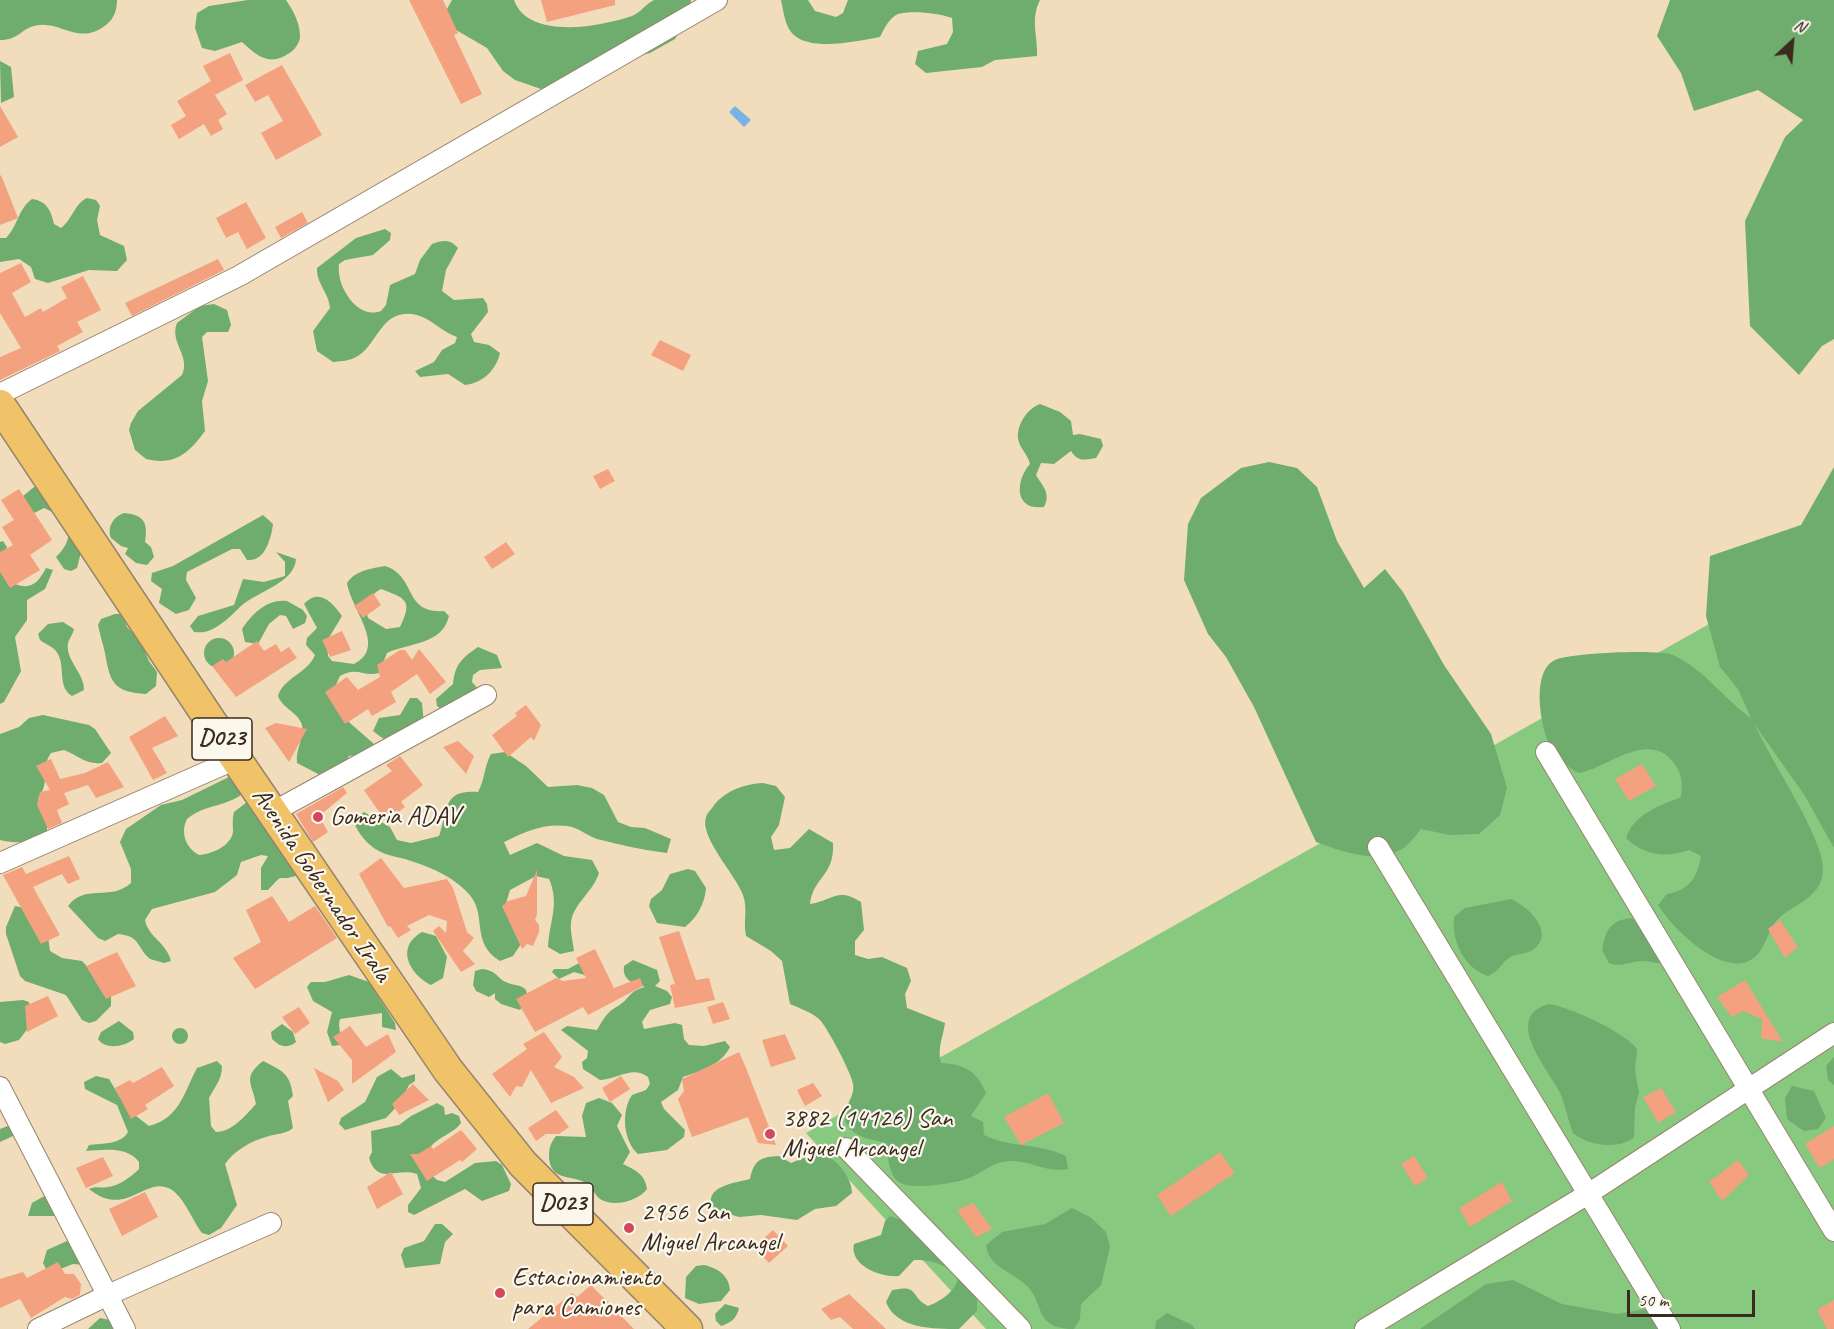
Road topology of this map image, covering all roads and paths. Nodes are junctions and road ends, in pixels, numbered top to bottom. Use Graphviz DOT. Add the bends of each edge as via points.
graph roads {
  1 [pos="717,0"];
  2 [pos="0,394"];
  3 [pos="0,405"];
  4 [pos="486,695"];
  5 [pos="1546,752"];
  6 [pos="236,759"];
  7 [pos="273,812"];
  8 [pos="1378,847"];
  9 [pos="0,863"];
  10 [pos="1834,1033"];
  11 [pos="0,1087"];
  12 [pos="1749,1090"];
  13 [pos="846,1149"];
  14 [pos="1588,1194"];
  15 [pos="271,1223"];
  16 [pos="1834,1231"];
  17 [pos="108,1295"];
  18 [pos="38,1329"];
  19 [pos="125,1329"];
  20 [pos="687,1329"];
  21 [pos="1021,1329"];
  22 [pos="1365,1329"];
  23 [pos="1670,1329"];
  1 -- 2 [label="street" via="239,276"];
  3 -- 6 [label="main road, Avenida Gobernador Irala / D023"];
  4 -- 7 [label="street"];
  5 -- 12 [label="street"];
  6 -- 7 [label="main road, Avenida Gobernador Irala / D023"];
  6 -- 9 [label="street"];
  7 -- 20 [label="main road, Avenida Gobernador Irala / D023" via="483,1117 523,1164"];
  8 -- 14 [label="street"];
  10 -- 12 [label="street"];
  11 -- 17 [label="street"];
  12 -- 14 [label="street"];
  12 -- 16 [label="street"];
  13 -- 21 [label="street"];
  14 -- 22 [label="street"];
  14 -- 23 [label="street"];
  15 -- 17 [label="street"];
  17 -- 18 [label="street"];
  17 -- 19 [label="street"];
}
